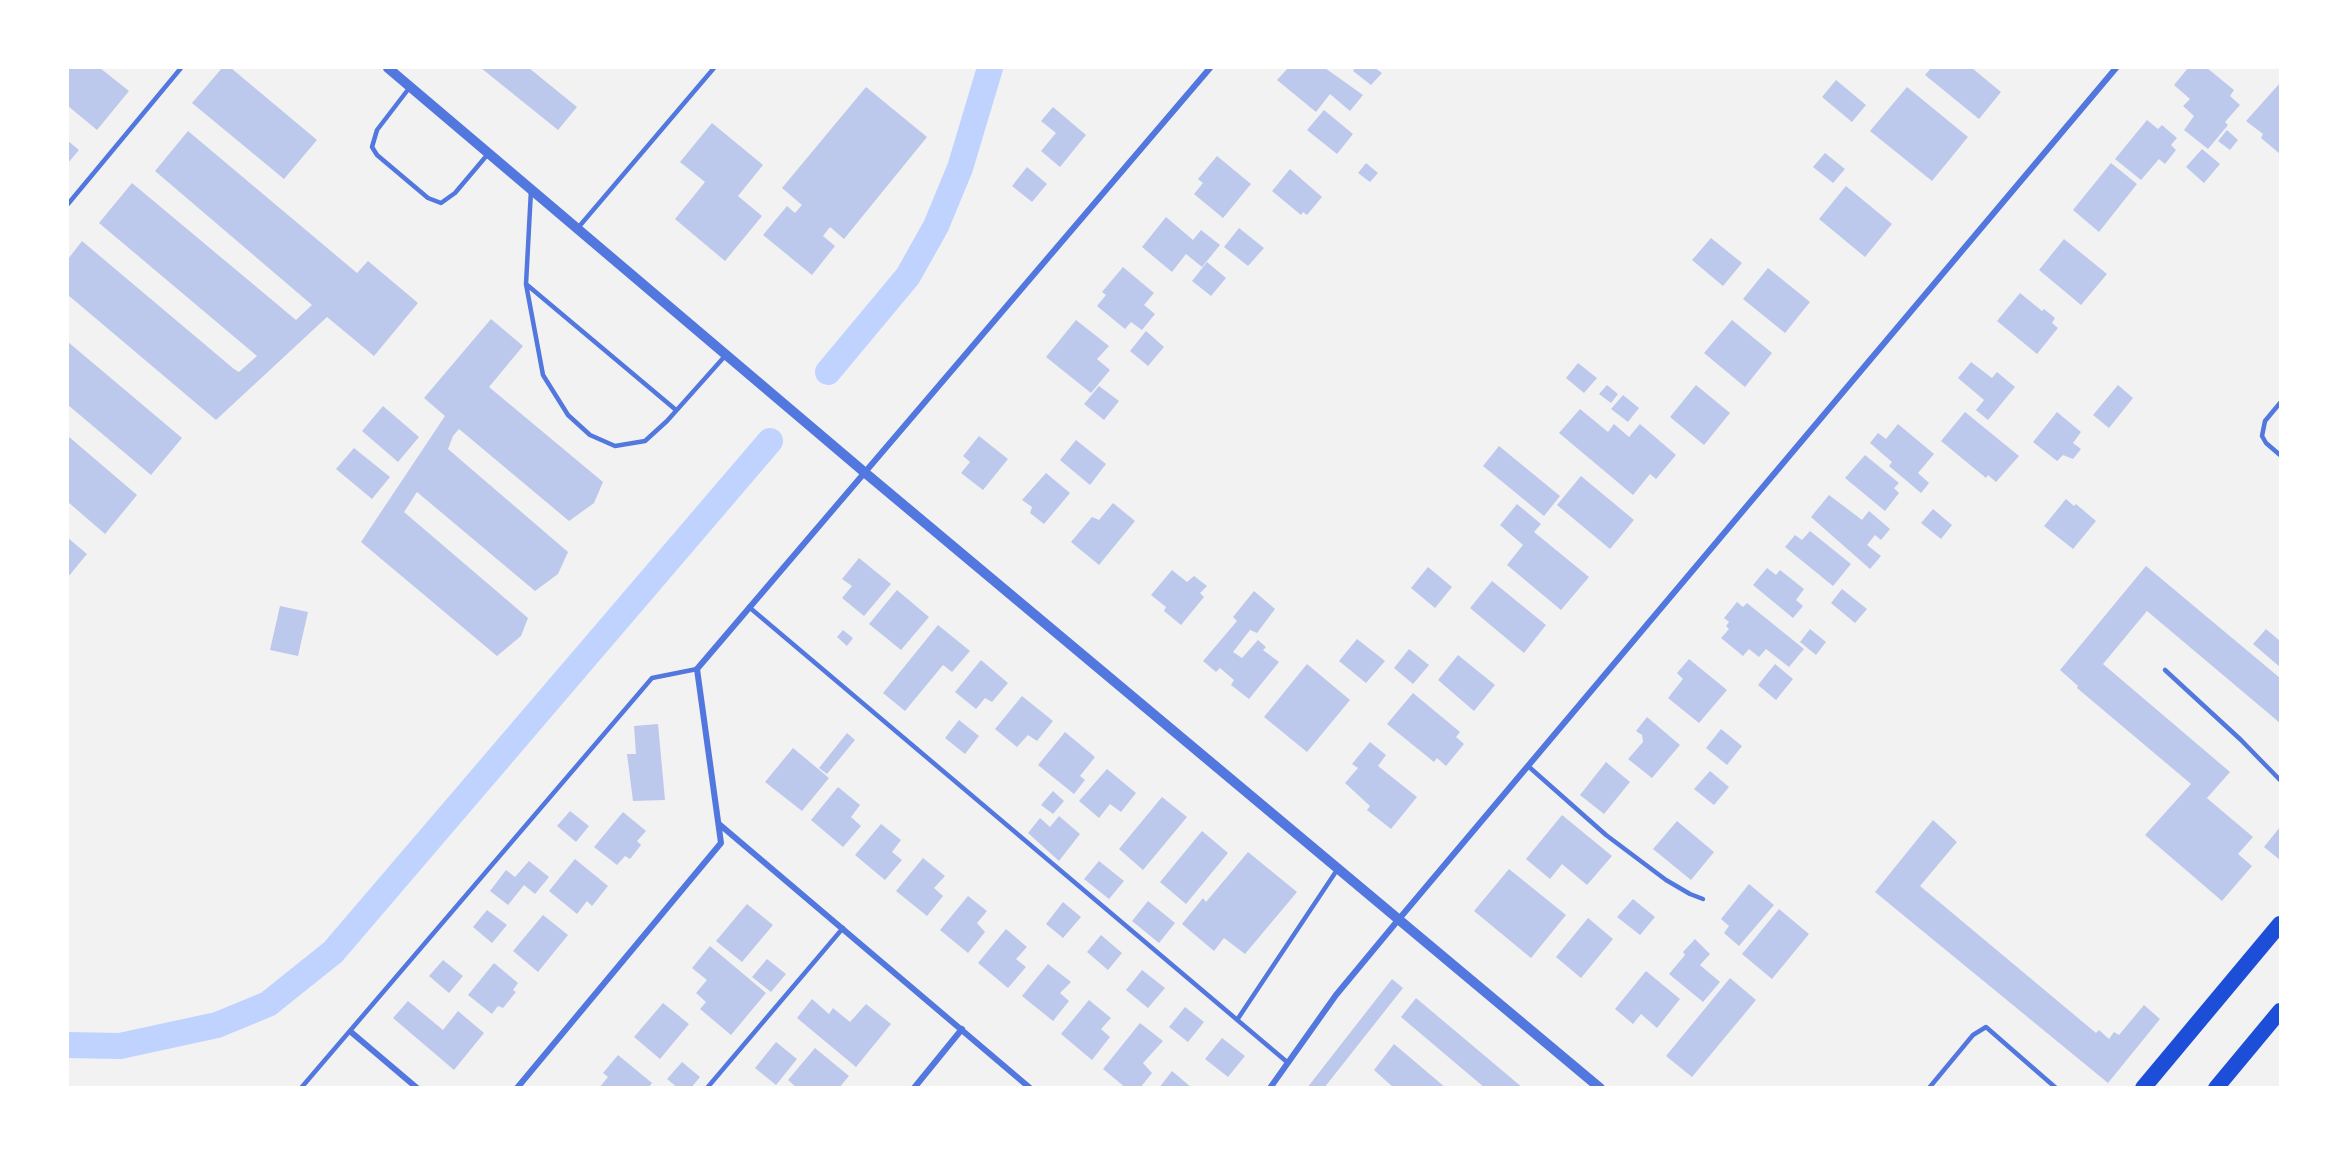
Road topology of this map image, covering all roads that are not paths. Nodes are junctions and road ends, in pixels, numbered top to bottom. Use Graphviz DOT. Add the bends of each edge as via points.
graph roads {
  1 [pos="181,68"];
  2 [pos="388,68"];
  3 [pos="714,68"];
  4 [pos="1210,68"];
  5 [pos="2116,68"];
  6 [pos="410,87"];
  7 [pos="488,154"];
  8 [pos="531,190"];
  9 [pos="68,204"];
  10 [pos="577,229"];
  11 [pos="526,284"];
  12 [pos="726,355"];
  13 [pos="2280,403"];
  14 [pos="676,411"];
  15 [pos="2280,455"];
  16 [pos="863,471"];
  17 [pos="749,607"];
  18 [pos="697,669"];
  19 [pos="2165,670"];
  20 [pos="1528,766"];
  21 [pos="2280,780"];
  22 [pos="719,824"];
  23 [pos="1338,868"];
  24 [pos="1702,899"];
  25 [pos="1399,919"];
  26 [pos="2280,924"];
  27 [pos="843,928"];
  28 [pos="2280,1011"];
  29 [pos="1237,1020"];
  30 [pos="962,1029"];
  31 [pos="351,1032"];
  32 [pos="1287,1062"];
  33 [pos="302,1088"];
  34 [pos="417,1088"];
  35 [pos="517,1088"];
  36 [pos="707,1088"];
  37 [pos="914,1088"];
  38 [pos="1030,1088"];
  39 [pos="1270,1088"];
  40 [pos="1600,1088"];
  41 [pos="1929,1088"];
  42 [pos="2056,1088"];
  43 [pos="2143,1088"];
  44 [pos="2216,1088"];
  1 -- 9 [label="lane"];
  2 -- 6 [label="street"];
  3 -- 10 [label="lane"];
  4 -- 16 [label="street"];
  5 -- 20 [label="street"];
  6 -- 7 [label="street"];
  6 -- 7 [label="lane" via="376,129 372,147 377,155 428,198 441,203 455,193"];
  7 -- 8 [label="street"];
  8 -- 10 [label="street"];
  8 -- 11 [label="lane"];
  10 -- 12 [label="street"];
  11 -- 14 [label="lane"];
  11 -- 14 [label="lane" via="543,375 568,415 590,435 615,446 645,441"];
  12 -- 14 [label="lane"];
  12 -- 16 [label="street"];
  13 -- 15 [label="lane" via="2265,421 2262,436"];
  16 -- 17 [label="street"];
  16 -- 23 [label="street"];
  17 -- 18 [label="street"];
  17 -- 29 [label="lane"];
  18 -- 22 [label="street"];
  18 -- 31 [label="lane" via="652,678"];
  19 -- 21 [label="lane"];
  20 -- 24 [label="lane" via="1606,835 1666,880"];
  20 -- 25 [label="street"];
  22 -- 27 [label="street"];
  22 -- 35 [label="street" via="721,843"];
  23 -- 25 [label="street"];
  23 -- 29 [label="lane"];
  25 -- 32 [label="street"];
  25 -- 40 [label="street"];
  26 -- 43 [label="highway"];
  27 -- 30 [label="street"];
  27 -- 36 [label="lane"];
  28 -- 44 [label="highway"];
  29 -- 32 [label="lane"];
  30 -- 37 [label="street"];
  30 -- 38 [label="street"];
  31 -- 33 [label="lane"];
  31 -- 34 [label="street"];
  32 -- 39 [label="street"];
  41 -- 42 [label="lane" via="1973,1035 1986,1028"];
}
